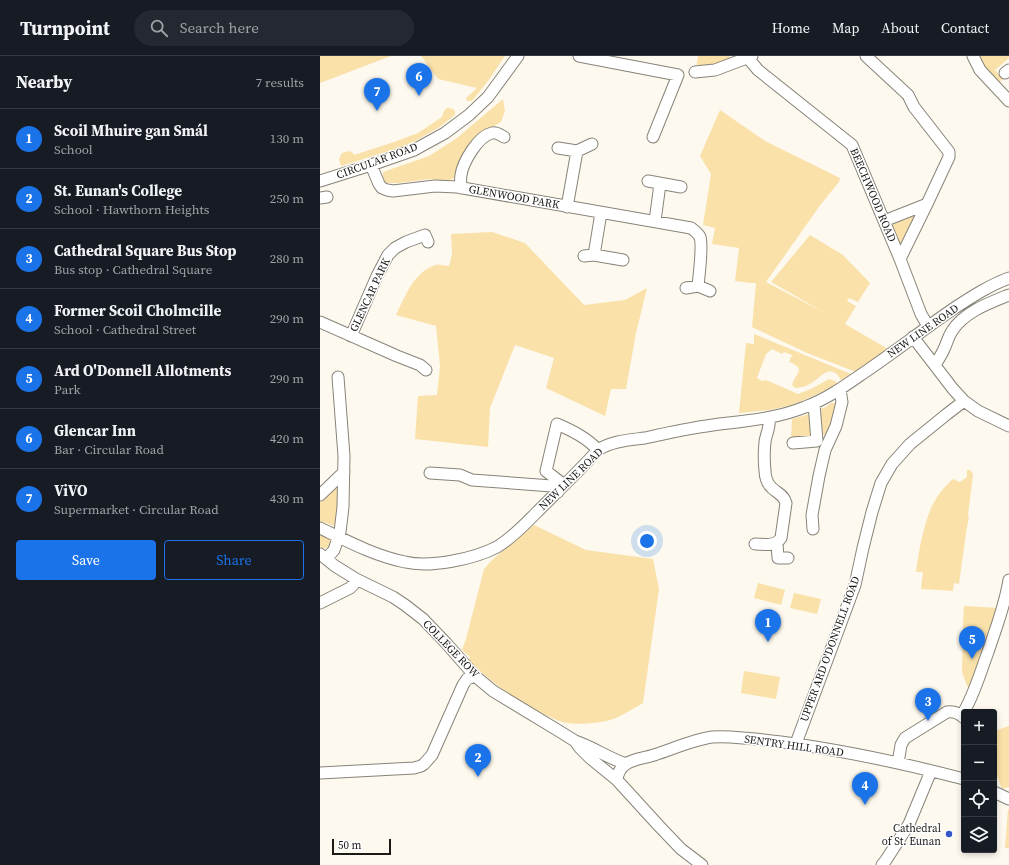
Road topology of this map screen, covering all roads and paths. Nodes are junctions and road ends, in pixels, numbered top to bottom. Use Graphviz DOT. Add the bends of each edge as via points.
graph roads {
  1 [pos="518,56"];
  2 [pos="579,56"];
  3 [pos="866,56"];
  4 [pos="973,56"];
  5 [pos="750,57"];
  6 [pos="733,60"];
  7 [pos="695,72"];
  8 [pos="1009,102"];
  9 [pos="504,137"];
  10 [pos="653,137"];
  11 [pos="592,144"];
  12 [pos="558,148"];
  13 [pos="577,151"];
  14 [pos="372,165"];
  15 [pos="320,181"];
  16 [pos="648,182"];
  17 [pos="660,184"];
  18 [pos="681,187"];
  19 [pos="461,188"];
  20 [pos="927,204"];
  21 [pos="567,207"];
  22 [pos="601,213"];
  23 [pos="655,221"];
  24 [pos="884,221"];
  25 [pos="428,242"];
  26 [pos="900,259"];
  27 [pos="623,260"];
  28 [pos="1009,278"];
  29 [pos="698,286"];
  30 [pos="686,288"];
  31 [pos="710,291"];
  32 [pos="1009,295"];
  33 [pos="320,322"];
  34 [pos="929,326"];
  35 [pos="351,336"];
  36 [pos="913,337"];
  37 [pos="935,365"];
  38 [pos="426,370"];
  39 [pos="338,377"];
  40 [pos="840,390"];
  41 [pos="964,401"];
  42 [pos="814,404"];
  43 [pos="768,418"];
  44 [pos="1009,426"];
  45 [pos="793,443"];
  46 [pos="598,450"];
  47 [pos="344,472"];
  48 [pos="430,473"];
  49 [pos="561,489"];
  50 [pos="320,495"];
  51 [pos="320,528"];
  52 [pos="813,529"];
  53 [pos="338,537"];
  54 [pos="778,543"];
  55 [pos="755,544"];
  56 [pos="323,557"];
  57 [pos="788,558"];
  58 [pos="356,579"];
  59 [pos="1009,580"];
  60 [pos="320,603"];
  61 [pos="475,676"];
  62 [pos="966,709"];
  63 [pos="961,715"];
  64 [pos="575,741"];
  65 [pos="796,744"];
  66 [pos="898,763"];
  67 [pos="626,764"];
  68 [pos="931,771"];
  69 [pos="320,773"];
  70 [pos="961,778"];
  71 [pos="617,780"];
  72 [pos="997,793"];
  73 [pos="1009,799"];
  74 [pos="702,865"];
  75 [pos="882,865"];
  1 -- 14 [label="street, CIRCULAR ROAD" via="488,96 445,133 414,150"];
  2 -- 10 [label="street" via="678,75"];
  3 -- 20 [label="street" via="908,95 914,107 949,152"];
  4 -- 8 [label="street" via="980,70"];
  5 -- 6 [label="street"];
  5 -- 24 [label="street, BEECHWOOD ROAD" via="758,70 852,145"];
  6 -- 7 [label="street" via="715,70"];
  9 -- 19 [label="street, GLENWOOD PARK" via="492,133 475,146 462,171"];
  11 -- 13 [label="street"];
  12 -- 13 [label="street"];
  13 -- 21 [label="street, GLENWOOD PARK"];
  14 -- 15 [label="street, CIRCULAR ROAD"];
  14 -- 19 [label="street, GLENWOOD PARK" via="379,184 387,190 436,186"];
  16 -- 17 [label="street"];
  17 -- 18 [label="street"];
  17 -- 23 [label="street"];
  19 -- 21 [label="street, GLENWOOD PARK"];
  20 -- 24 [label="street"];
  20 -- 26 [label="street"];
  21 -- 22 [label="street, GLENWOOD PARK"];
  22 -- 23 [label="street, GLENWOOD PARK"];
  22 -- 27 [label="street" via="589,255"];
  23 -- 29 [label="street, GLENWOOD PARK" via="691,228 700,237"];
  24 -- 26 [label="street, BEECHWOOD ROAD"];
  25 -- 35 [label="street, GLENCAR PARK" via="425,235 395,248 388,255 376,276"];
  26 -- 34 [label="street, BEECHWOOD ROAD" via="921,314"];
  28 -- 34 [label="street, NEW LINE ROAD" via="984,289"];
  29 -- 30 [label="street"];
  29 -- 31 [label="street"];
  32 -- 37 [label="street" via="988,303 963,318 951,332"];
  33 -- 35 [label="street, GLENCAR PARK"];
  34 -- 36 [label="street, NEW LINE ROAD"];
  35 -- 38 [label="street, GLENCAR PARK" via="420,365"];
  36 -- 37 [label="street"];
  36 -- 40 [label="street, NEW LINE ROAD"];
  37 -- 41 [label="street"];
  39 -- 47 [label="street"];
  40 -- 42 [label="street, NEW LINE ROAD"];
  40 -- 52 [label="street" via="842,402 819,476 812,515"];
  41 -- 44 [label="street"];
  41 -- 65 [label="street, UPPER ARD O'DONNELL ROAD" via="910,444 892,464 881,483 868,526 855,586"];
  42 -- 43 [label="street, NEW LINE ROAD"];
  42 -- 45 [label="street" via="817,441"];
  43 -- 46 [label="street, NEW LINE ROAD" via="653,436 607,445"];
  43 -- 54 [label="street" via="770,422 766,436 766,476 771,487 782,495 786,504"];
  46 -- 49 [label="street, NEW LINE ROAD"];
  46 -- 49 [label="street" via="591,442 557,424 546,471"];
  47 -- 50 [label="street"];
  47 -- 53 [label="street" via="342,524"];
  48 -- 49 [label="street"];
  49 -- 53 [label="street, NEW LINE ROAD" via="498,546 447,562 423,565 404,562"];
  51 -- 53 [label="street, NEW LINE ROAD"];
  53 -- 56 [label="street" via="334,550"];
  54 -- 55 [label="street"];
  54 -- 57 [label="street" via="778,558"];
  56 -- 58 [label="street, COLLEGE ROW"];
  58 -- 60 [label="street" via="350,588"];
  58 -- 61 [label="street, COLLEGE ROW" via="392,597 423,619"];
  59 -- 62 [label="street" via="1005,600"];
  61 -- 64 [label="street, COLLEGE ROW" via="493,691"];
  61 -- 69 [label="street" via="467,679 463,685 432,755 422,765 414,768"];
  63 -- 66 [label="street" via="952,711 947,712 905,738"];
  64 -- 67 [label="street, COLLEGE ROW"];
  64 -- 71 [label="street, COLLEGE ROW" via="590,758"];
  65 -- 66 [label="street, SENTRY HILL ROAD"];
  65 -- 67 [label="street, SENTRY HILL ROAD" via="712,737"];
  66 -- 68 [label="street, SENTRY HILL ROAD"];
  67 -- 71 [label="street" via="620,770"];
  68 -- 70 [label="street, SENTRY HILL ROAD"];
  68 -- 75 [label="street" via="909,824"];
  71 -- 74 [label="street, COLLEGE ROW" via="681,849"];
  72 -- 73 [label="street"];
}
